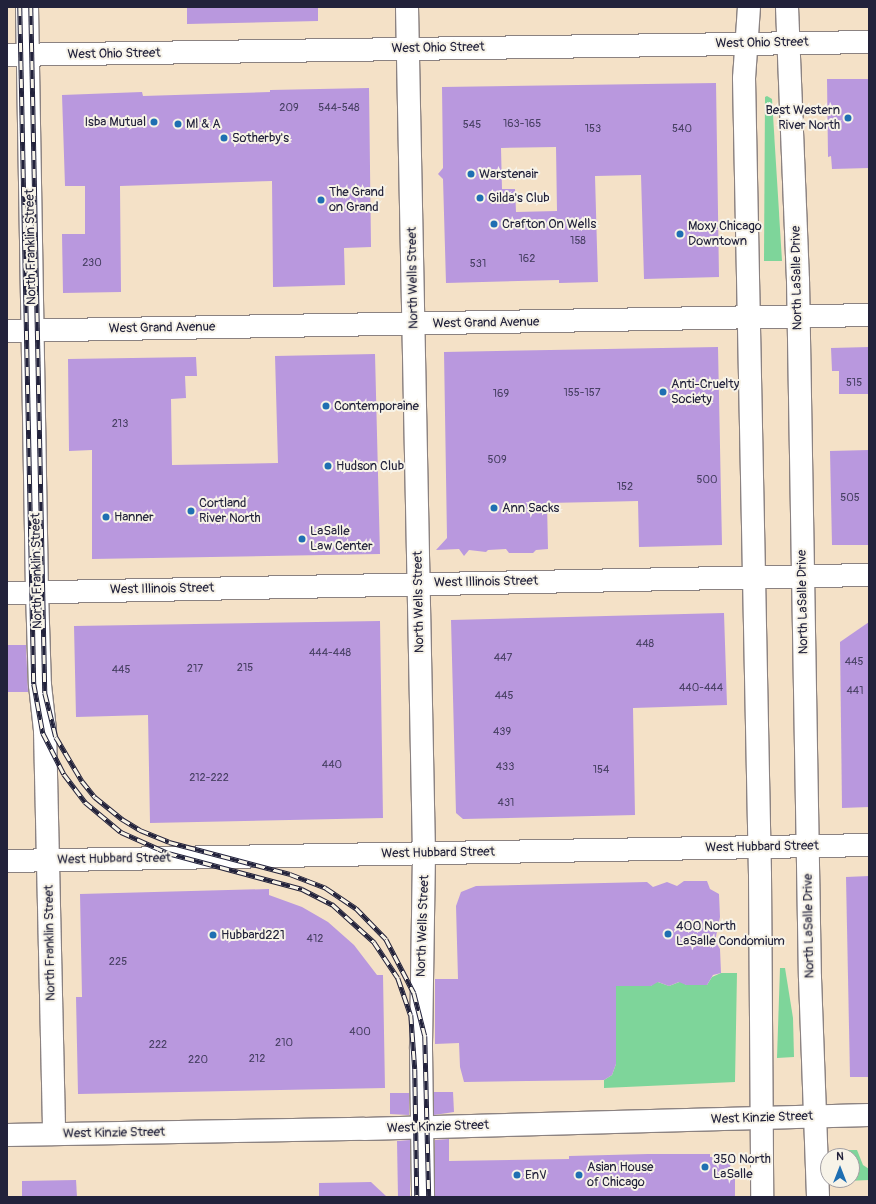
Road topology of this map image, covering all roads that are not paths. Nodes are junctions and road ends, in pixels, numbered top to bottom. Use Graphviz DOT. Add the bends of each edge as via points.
graph roads {
  1 [pos="27,7"];
  2 [pos="407,7"];
  3 [pos="749,7"];
  4 [pos="787,7"];
  5 [pos="869,42"];
  6 [pos="788,43"];
  7 [pos="747,44"];
  8 [pos="408,49"];
  9 [pos="17,55"];
  10 [pos="869,314"];
  11 [pos="798,316"];
  12 [pos="749,317"];
  13 [pos="414,324"];
  14 [pos="33,330"];
  15 [pos="7,331"];
  16 [pos="803,575"];
  17 [pos="869,575"];
  18 [pos="754,577"];
  19 [pos="419,584"];
  20 [pos="37,592"];
  21 [pos="7,593"];
  22 [pos="869,845"];
  23 [pos="808,846"];
  24 [pos="760,847"];
  25 [pos="424,853"];
  26 [pos="7,861"];
  27 [pos="48,861"];
  28 [pos="869,1115"];
  29 [pos="816,1116"];
  30 [pos="761,1118"];
  31 [pos="422,1127"];
  32 [pos="54,1134"];
  33 [pos="7,1135"];
  34 [pos="423,1197"];
  35 [pos="762,1197"];
  36 [pos="818,1197"];
  1 -- 9 [label="main road, North Franklin Street"];
  2 -- 8 [label="main road, North Wells Street"];
  3 -- 7 [label="main road"];
  4 -- 6 [label="main road, North LaSalle Drive"];
  5 -- 6 [label="main road, West Ohio Street"];
  6 -- 7 [label="main road, West Ohio Street"];
  6 -- 11 [label="main road, North LaSalle Drive"];
  7 -- 8 [label="main road, West Ohio Street"];
  7 -- 12 [label="main road" via="744,78"];
  8 -- 9 [label="main road, West Ohio Street"];
  8 -- 13 [label="main road, North Wells Street"];
  9 -- 14 [label="main road, North Franklin Street"];
  10 -- 11 [label="main road, West Grand Avenue"];
  11 -- 12 [label="main road, West Grand Avenue"];
  11 -- 16 [label="main road, North LaSalle Drive"];
  12 -- 13 [label="main road, West Grand Avenue"];
  12 -- 18 [label="main road"];
  13 -- 14 [label="main road, West Grand Avenue"];
  13 -- 19 [label="main road, North Wells Street"];
  14 -- 15 [label="main road, West Grand Avenue"];
  14 -- 20 [label="main road, North Franklin Street"];
  16 -- 17 [label="main road, West Illinois Street"];
  16 -- 18 [label="main road, West Illinois Street"];
  16 -- 23 [label="main road, North LaSalle Drive"];
  18 -- 19 [label="main road, West Illinois Street"];
  18 -- 24 [label="main road"];
  19 -- 20 [label="main road, West Illinois Street"];
  19 -- 25 [label="main road, North Wells Street"];
  20 -- 21 [label="main road, West Illinois Street"];
  20 -- 27 [label="main road, North Franklin Street"];
  22 -- 23 [label="main road, West Hubbard Street"];
  23 -- 24 [label="main road, West Hubbard Street"];
  23 -- 29 [label="main road, North LaSalle Drive"];
  24 -- 25 [label="main road, West Hubbard Street"];
  24 -- 30 [label="main road"];
  25 -- 27 [label="main road, West Hubbard Street"];
  25 -- 31 [label="main road, North Wells Street"];
  26 -- 27 [label="main road, West Hubbard Street"];
  27 -- 32 [label="main road, North Franklin Street"];
  28 -- 29 [label="main road, West Kinzie Street"];
  29 -- 30 [label="main road, West Kinzie Street"];
  29 -- 36 [label="main road, North LaSalle Drive"];
  30 -- 31 [label="main road, West Kinzie Street"];
  30 -- 35 [label="main road"];
  31 -- 32 [label="main road, West Kinzie Street"];
  31 -- 34 [label="main road, North Wells Street"];
  32 -- 33 [label="main road, West Kinzie Street"];
}
